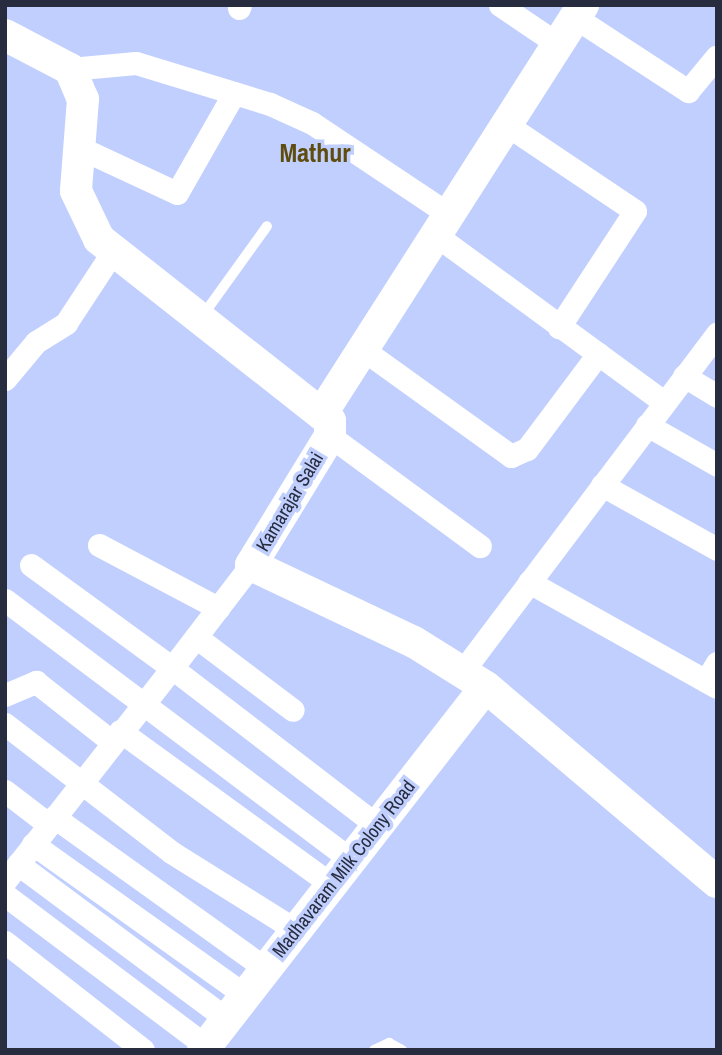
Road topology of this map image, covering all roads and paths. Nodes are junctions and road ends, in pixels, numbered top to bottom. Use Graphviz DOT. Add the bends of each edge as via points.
graph roads {
  1 [pos="500,5"];
  2 [pos="580,12"];
  3 [pos="5,35"];
  4 [pos="559,45"];
  5 [pos="716,58"];
  6 [pos="70,69"];
  7 [pos="234,93"];
  8 [pos="507,125"];
  9 [pos="76,146"];
  10 [pos="267,226"];
  11 [pos="443,226"];
  12 [pos="112,253"];
  13 [pos="201,319"];
  14 [pos="559,327"];
  15 [pos="717,333"];
  16 [pos="365,351"];
  17 [pos="598,354"];
  18 [pos="684,376"];
  19 [pos="5,379"];
  20 [pos="717,397"];
  21 [pos="664,402"];
  22 [pos="327,423"];
  23 [pos="648,425"];
  24 [pos="717,465"];
  25 [pos="602,485"];
  26 [pos="99,545"];
  27 [pos="480,546"];
  28 [pos="717,548"];
  29 [pos="31,565"];
  30 [pos="251,565"];
  31 [pos="529,582"];
  32 [pos="5,600"];
  33 [pos="218,608"];
  34 [pos="196,637"];
  35 [pos="172,668"];
  36 [pos="713,677"];
  37 [pos="474,680"];
  38 [pos="5,695"];
  39 [pos="141,705"];
  40 [pos="293,710"];
  41 [pos="5,724"];
  42 [pos="116,736"];
  43 [pos="80,782"];
  44 [pos="5,791"];
  45 [pos="51,821"];
  46 [pos="378,826"];
  47 [pos="33,844"];
  48 [pos="351,860"];
  49 [pos="11,869"];
  50 [pos="717,882"];
  51 [pos="332,885"];
  52 [pos="5,895"];
  53 [pos="296,930"];
  54 [pos="5,942"];
  55 [pos="266,968"];
  56 [pos="236,1007"];
  57 [pos="206,1049"];
  58 [pos="143,1050"];
  59 [pos="374,1050"];
  60 [pos="402,1050"];
  1 -- 4 [label="street"];
  2 -- 4 [label="main road, Kamarajar Salai"];
  2 -- 5 [label="street" via="688,91"];
  3 -- 6 [label="main road"];
  4 -- 8 [label="main road, Kamarajar Salai"];
  6 -- 7 [label="street" via="136,63"];
  6 -- 9 [label="main road" via="83,99"];
  7 -- 9 [label="street" via="177,193"];
  7 -- 11 [label="street" via="312,123"];
  8 -- 11 [label="main road, Kamarajar Salai"];
  8 -- 14 [label="street" via="635,211"];
  9 -- 12 [label="main road" via="80,209"];
  10 -- 13 [label="lane"];
  11 -- 14 [label="street"];
  11 -- 16 [label="main road, Kamarajar Salai"];
  12 -- 13 [label="main road"];
  12 -- 19 [label="street" via="66,323 36,342"];
  13 -- 22 [label="main road"];
  14 -- 17 [label="street"];
  15 -- 18 [label="street"];
  16 -- 17 [label="street" via="511,456 527,449"];
  16 -- 22 [label="main road, Kamarajar Salai"];
  17 -- 21 [label="street"];
  18 -- 20 [label="street"];
  18 -- 21 [label="street"];
  21 -- 23 [label="street"];
  22 -- 27 [label="street"];
  22 -- 30 [label="main road, Kamarajar Salai"];
  23 -- 24 [label="street"];
  23 -- 25 [label="street"];
  25 -- 28 [label="street"];
  25 -- 31 [label="street"];
  26 -- 33 [label="street"];
  29 -- 35 [label="street"];
  30 -- 33 [label="street"];
  30 -- 37 [label="main road, Kamarajar Salai" via="414,642"];
  31 -- 36 [label="street"];
  31 -- 37 [label="street"];
  32 -- 39 [label="street"];
  33 -- 34 [label="street"];
  34 -- 35 [label="street"];
  34 -- 40 [label="street"];
  35 -- 39 [label="street"];
  35 -- 46 [label="street"];
  37 -- 46 [label="main road, Madhavaram Milk Colony Road"];
  37 -- 50 [label="main road, Kamarajar Salai"];
  38 -- 42 [label="street" via="36,682"];
  39 -- 42 [label="street"];
  39 -- 48 [label="street"];
  41 -- 43 [label="street"];
  42 -- 43 [label="street"];
  42 -- 51 [label="street"];
  43 -- 45 [label="street"];
  43 -- 53 [label="street" via="171,852"];
  44 -- 45 [label="street"];
  45 -- 47 [label="street"];
  45 -- 55 [label="street"];
  46 -- 48 [label="main road, Madhavaram Milk Colony Road"];
  47 -- 49 [label="street"];
  47 -- 56 [label="street"];
  48 -- 51 [label="main road, Madhavaram Milk Colony Road"];
  49 -- 56 [label="street"];
  51 -- 53 [label="main road, Madhavaram Milk Colony Road"];
  52 -- 57 [label="street"];
  53 -- 55 [label="main road, Madhavaram Milk Colony Road"];
  54 -- 58 [label="street"];
  55 -- 56 [label="main road, Madhavaram Milk Colony Road"];
  56 -- 57 [label="main road, Madhavaram Milk Colony Road"];
  59 -- 60 [label="lane" via="380,1043"];
}
